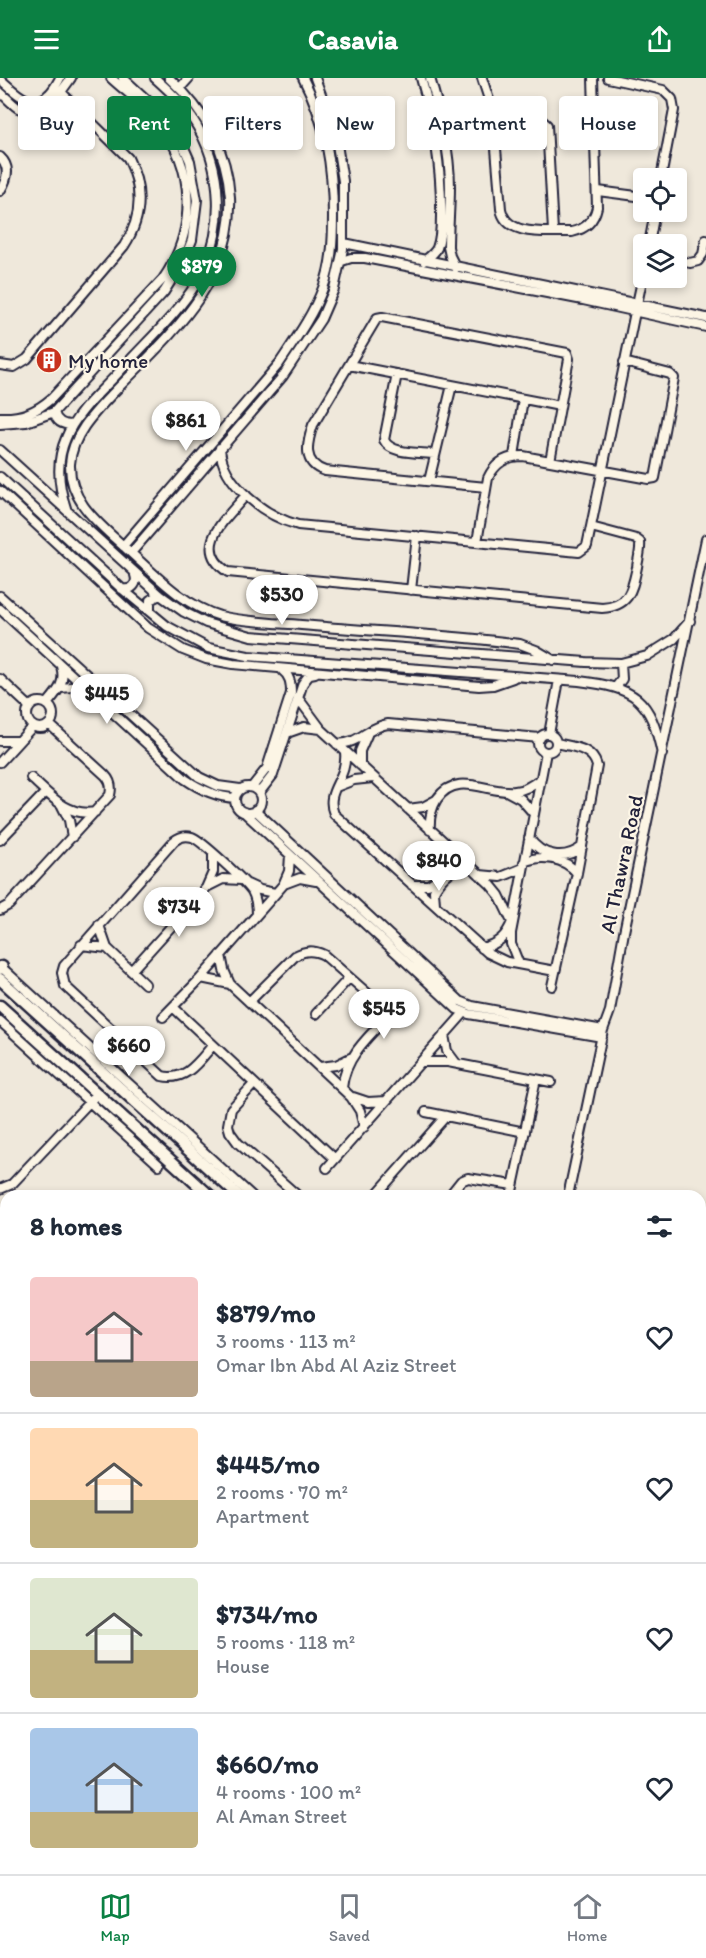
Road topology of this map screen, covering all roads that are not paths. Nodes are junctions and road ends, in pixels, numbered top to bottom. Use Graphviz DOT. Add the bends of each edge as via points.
graph roads {
  1 [pos="60,78"];
  2 [pos="71,78"];
  3 [pos="111,78"];
  4 [pos="123,78"];
  5 [pos="155,78"];
  6 [pos="189,78"];
  7 [pos="303,78"];
  8 [pos="315,78"];
  9 [pos="422,78"];
  10 [pos="430,78"];
  11 [pos="482,78"];
  12 [pos="593,78"];
  13 [pos="608,78"];
  14 [pos="0,79"];
  15 [pos="173,79"];
  16 [pos="631,80"];
  17 [pos="180,88"];
  18 [pos="0,92"];
  19 [pos="62,92"];
  20 [pos="322,94"];
  21 [pos="136,96"];
  22 [pos="139,96"];
  23 [pos="488,96"];
  24 [pos="314,98"];
  25 [pos="202,114"];
  26 [pos="193,119"];
  27 [pos="547,125"];
  28 [pos="176,150"];
  29 [pos="185,150"];
  30 [pos="496,150"];
  31 [pos="0,157"];
  32 [pos="663,168"];
  33 [pos="598,190"];
  34 [pos="0,191"];
  35 [pos="633,195"];
  36 [pos="217,220"];
  37 [pos="229,221"];
  38 [pos="553,231"];
  39 [pos="706,240"];
  40 [pos="344,243"];
  41 [pos="342,261"];
  42 [pos="424,261"];
  43 [pos="687,262"];
  44 [pos="456,268"];
  45 [pos="640,288"];
  46 [pos="187,297"];
  47 [pos="196,303"];
  48 [pos="636,308"];
  49 [pos="706,318"];
  50 [pos="706,327"];
  51 [pos="142,347"];
  52 [pos="151,354"];
  53 [pos="624,362"];
  54 [pos="349,364"];
  55 [pos="0,365"];
  56 [pos="397,374"];
  57 [pos="66,382"];
  58 [pos="452,385"];
  59 [pos="74,390"];
  60 [pos="523,399"];
  61 [pos="100,400"];
  62 [pos="243,405"];
  63 [pos="560,406"];
  64 [pos="251,411"];
  65 [pos="54,412"];
  66 [pos="0,417"];
  67 [pos="0,424"];
  68 [pos="72,425"];
  69 [pos="220,448"];
  70 [pos="0,450"];
  71 [pos="435,454"];
  72 [pos="514,456"];
  73 [pos="550,461"];
  74 [pos="205,464"];
  75 [pos="224,467"];
  76 [pos="603,470"];
  77 [pos="0,477"];
  78 [pos="429,481"];
  79 [pos="486,487"];
  80 [pos="0,491"];
  81 [pos="246,495"];
  82 [pos="66,510"];
  83 [pos="591,527"];
  84 [pos="417,536"];
  85 [pos="706,539"];
  86 [pos="477,542"];
  87 [pos="123,546"];
  88 [pos="131,553"];
  89 [pos="135,575"];
  90 [pos="121,588"];
  91 [pos="411,590"];
  92 [pos="160,595"];
  93 [pos="0,596"];
  94 [pos="0,610"];
  95 [pos="150,611"];
  96 [pos="690,621"];
  97 [pos="248,656"];
  98 [pos="553,660"];
  99 [pos="621,663"];
  100 [pos="61,665"];
  101 [pos="368,665"];
  102 [pos="248,666"];
  103 [pos="281,669"];
  104 [pos="315,673"];
  105 [pos="368,676"];
  106 [pos="514,676"];
  107 [pos="0,679"];
  108 [pos="559,680"];
  109 [pos="84,686"];
  110 [pos="616,687"];
  111 [pos="61,688"];
  112 [pos="297,698"];
  113 [pos="47,704"];
  114 [pos="30,706"];
  115 [pos="49,724"];
  116 [pos="33,726"];
  117 [pos="321,729"];
  118 [pos="369,732"];
  119 [pos="287,733"];
  120 [pos="549,734"];
  121 [pos="540,738"];
  122 [pos="0,741"];
  123 [pos="19,741"];
  124 [pos="556,743"];
  125 [pos="337,744"];
  126 [pos="345,752"];
  127 [pos="546,752"];
  128 [pos="662,754"];
  129 [pos="0,762"];
  130 [pos="360,765"];
  131 [pos="31,778"];
  132 [pos="374,778"];
  133 [pos="540,779"];
  134 [pos="335,788"];
  135 [pos="240,789"];
  136 [pos="256,790"];
  137 [pos="504,791"];
  138 [pos="46,792"];
  139 [pos="235,798"];
  140 [pos="437,799"];
  141 [pos="61,805"];
  142 [pos="408,809"];
  143 [pos="255,810"];
  144 [pos="95,812"];
  145 [pos="244,812"];
  146 [pos="534,814"];
  147 [pos="430,830"];
  148 [pos="72,837"];
  149 [pos="529,838"];
  150 [pos="0,840"];
  151 [pos="448,846"];
  152 [pos="582,847"];
  153 [pos="213,855"];
  154 [pos="290,855"];
  155 [pos="523,865"];
  156 [pos="469,866"];
  157 [pos="577,873"];
  158 [pos="478,875"];
  159 [pos="244,881"];
  160 [pos="318,882"];
  161 [pos="283,885"];
  162 [pos="412,885"];
  163 [pos="206,888"];
  164 [pos="275,893"];
  165 [pos="435,905"];
  166 [pos="0,910"];
  167 [pos="257,914"];
  168 [pos="512,922"];
  169 [pos="99,925"];
  170 [pos="81,945"];
  171 [pos="107,948"];
  172 [pos="482,948"];
  173 [pos="221,955"];
  174 [pos="519,964"];
  175 [pos="0,970"];
  176 [pos="131,971"];
  177 [pos="555,971"];
  178 [pos="201,978"];
  179 [pos="350,978"];
  180 [pos="145,984"];
  181 [pos="230,984"];
  182 [pos="552,986"];
  183 [pos="249,1002"];
  184 [pos="28,1005"];
  185 [pos="399,1005"];
  186 [pos="0,1006"];
  187 [pos="173,1007"];
  188 [pos="464,1013"];
  189 [pos="316,1014"];
  190 [pos="391,1014"];
  191 [pos="163,1017"];
  192 [pos="15,1019"];
  193 [pos="0,1021"];
  194 [pos="603,1034"];
  195 [pos="444,1035"];
  196 [pos="213,1045"];
  197 [pos="350,1058"];
  198 [pos="421,1062"];
  199 [pos="457,1064"];
  200 [pos="320,1067"];
  201 [pos="536,1079"];
  202 [pos="551,1082"];
  203 [pos="254,1084"];
  204 [pos="342,1088"];
  205 [pos="351,1097"];
  206 [pos="93,1098"];
  207 [pos="386,1101"];
  208 [pos="426,1112"];
  209 [pos="446,1116"];
  210 [pos="161,1118"];
  211 [pos="364,1127"];
  212 [pos="525,1132"];
  213 [pos="335,1159"];
  214 [pos="159,1165"];
  215 [pos="327,1168"];
  216 [pos="513,1185"];
  217 [pos="0,1189"];
  218 [pos="203,1190"];
  219 [pos="233,1190"];
  220 [pos="245,1190"];
  221 [pos="291,1190"];
  222 [pos="380,1190"];
  223 [pos="453,1190"];
  224 [pos="512,1190"];
  225 [pos="569,1190"];
  1 -- 14 [label="street" via="49,95 29,101"];
  2 -- 19 [label="street"];
  3 -- 21 [label="street"];
  4 -- 22 [label="street"];
  5 -- 26 [label="street"];
  6 -- 17 [label="street"];
  7 -- 24 [label="street"];
  8 -- 20 [label="street"];
  9 -- 42 [label="street" via="435,138 441,200 437,248"];
  10 -- 44 [label="street" via="449,171 448,247"];
  11 -- 23 [label="street"];
  12 -- 33 [label="street"];
  13 -- 16 [label="street"];
  15 -- 17 [label="street"];
  16 -- 32 [label="street" via="663,90 672,99 675,110"];
  17 -- 25 [label="street"];
  18 -- 19 [label="street" via="17,107 33,111 50,105"];
  19 -- 55 [label="street" via="128,158 139,189 135,227 124,246 27,359 14,367"];
  20 -- 24 [label="street"];
  20 -- 40 [label="street" via="342,166"];
  24 -- 62 [label="street" via="332,171 333,236 328,272 315,306 293,343"];
  25 -- 26 [label="street"];
  25 -- 37 [label="street" via="216,138 226,170"];
  26 -- 36 [label="street" via="214,167"];
  27 -- 38 [label="street"];
  28 -- 57 [label="street" via="184,170 189,206 176,257 163,279"];
  29 -- 59 [label="street" via="197,200 192,240 184,260 164,292"];
  30 -- 38 [label="street" via="502,216 506,222 518,229"];
  31 -- 34 [label="street" via="7,169"];
  33 -- 35 [label="street"];
  33 -- 38 [label="street" via="596,213 589,224 579,231"];
  36 -- 37 [label="street"];
  36 -- 46 [label="street" via="207,263"];
  37 -- 47 [label="street" via="221,258"];
  39 -- 43 [label="street" via="698,261"];
  40 -- 41 [label="street"];
  40 -- 42 [label="street"];
  41 -- 48 [label="street" via="366,258"];
  41 -- 64 [label="street" via="331,298 307,343"];
  42 -- 44 [label="street"];
  44 -- 48 [label="street"];
  45 -- 48 [label="street"];
  46 -- 47 [label="street"];
  46 -- 51 [label="street"];
  47 -- 52 [label="street"];
  48 -- 49 [label="street"];
  48 -- 50 [label="street"];
  48 -- 53 [label="street"];
  51 -- 52 [label="street"];
  51 -- 61 [label="street"];
  52 -- 61 [label="street"];
  53 -- 76 [label="street"];
  53 -- 76 [label="street" via="674,378 657,473 652,479"];
  54 -- 56 [label="street"];
  54 -- 63 [label="street" via="380,317 565,352 569,357"];
  54 -- 78 [label="street" via="313,425 307,453 311,461 325,471"];
  56 -- 58 [label="street"];
  56 -- 71 [label="street" via="385,443 394,449"];
  57 -- 59 [label="street"];
  57 -- 66 [label="street" via="41,407 28,414"];
  58 -- 60 [label="street"];
  58 -- 71 [label="street"];
  59 -- 65 [label="street"];
  60 -- 63 [label="street"];
  60 -- 72 [label="street"];
  61 -- 68 [label="street"];
  61 -- 87 [label="street" via="78,436 71,456 71,477 82,505"];
  62 -- 64 [label="street"];
  62 -- 87 [label="street"];
  63 -- 73 [label="street"];
  64 -- 69 [label="street"];
  65 -- 67 [label="street" via="26,422"];
  65 -- 68 [label="street" via="58,421"];
  68 -- 82 [label="street" via="59,467"];
  69 -- 74 [label="street"];
  69 -- 75 [label="street"];
  70 -- 82 [label="street"];
  71 -- 78 [label="street"];
  72 -- 73 [label="street"];
  72 -- 79 [label="street" via="498,463"];
  73 -- 76 [label="street"];
  74 -- 75 [label="street"];
  74 -- 88 [label="street"];
  75 -- 81 [label="street"];
  76 -- 83 [label="street"];
  77 -- 90 [label="street"];
  78 -- 79 [label="street"];
  79 -- 86 [label="street"];
  80 -- 102 [label="street" via="165,640 206,659"];
  81 -- 84 [label="street" via="275,517 298,525"];
  81 -- 91 [label="street" via="212,540 213,558 228,572"];
  82 -- 89 [label="street"];
  83 -- 86 [label="street" via="587,546 579,552"];
  83 -- 91 [label="street" via="640,542 632,588 615,606 602,608"];
  84 -- 86 [label="street"];
  84 -- 91 [label="street"];
  85 -- 96 [label="street, Al Thawra Road"];
  87 -- 88 [label="street"];
  88 -- 98 [label="street" via="186,600 221,616 512,643 528,646"];
  89 -- 90 [label="street" via="133,587"];
  89 -- 92 [label="street"];
  90 -- 95 [label="street"];
  92 -- 95 [label="street" via="150,600"];
  92 -- 98 [label="street" via="206,623 251,636"];
  93 -- 135 [label="street" via="199,777 218,786"];
  94 -- 100 [label="street"];
  95 -- 97 [label="street" via="167,626 208,648"];
  96 -- 99 [label="street" via="664,647"];
  96 -- 128 [label="street, Al Thawra Road"];
  97 -- 101 [label="street"];
  97 -- 102 [label="street"];
  98 -- 99 [label="street"];
  99 -- 110 [label="street" via="623,674"];
  100 -- 109 [label="street"];
  100 -- 111 [label="street"];
  101 -- 105 [label="street"];
  101 -- 106 [label="street"];
  102 -- 103 [label="street"];
  103 -- 104 [label="street"];
  103 -- 136 [label="street" via="289,678 291,693"];
  104 -- 105 [label="street"];
  104 -- 112 [label="street" via="306,678"];
  105 -- 106 [label="street" via="479,686 494,685"];
  106 -- 108 [label="street"];
  107 -- 114 [label="street"];
  108 -- 110 [label="street"];
  108 -- 120 [label="street"];
  109 -- 111 [label="street"];
  109 -- 139 [label="street" via="194,785"];
  110 -- 128 [label="street" via="647,708"];
  111 -- 113 [label="street"];
  112 -- 117 [label="street"];
  112 -- 119 [label="street"];
  113 -- 114 [label="street" via="38,702"];
  113 -- 115 [label="street" via="53,711"];
  114 -- 116 [label="street" via="27,715"];
  115 -- 116 [label="street"];
  115 -- 144 [label="street" via="109,779 110,795"];
  116 -- 123 [label="street"];
  117 -- 119 [label="street" via="303,727"];
  117 -- 125 [label="street"];
  118 -- 121 [label="street" via="388,724"];
  118 -- 125 [label="street" via="357,740"];
  118 -- 130 [label="street" via="360,751"];
  119 -- 136 [label="street" via="273,775"];
  120 -- 121 [label="street"];
  120 -- 124 [label="street"];
  121 -- 127 [label="street" via="539,748"];
  122 -- 123 [label="street"];
  123 -- 129 [label="street"];
  124 -- 127 [label="street" via="554,749"];
  124 -- 152 [label="street" via="586,751 597,766"];
  125 -- 126 [label="street"];
  126 -- 130 [label="street"];
  126 -- 134 [label="street" via="344,771"];
  127 -- 133 [label="street"];
  128 -- 194 [label="street, Al Thawra Road"];
  130 -- 132 [label="street"];
  131 -- 138 [label="street"];
  132 -- 134 [label="street" via="354,780"];
  132 -- 142 [label="street"];
  133 -- 137 [label="street" via="523,789"];
  133 -- 146 [label="street"];
  134 -- 162 [label="street" via="331,798 334,814"];
  135 -- 136 [label="street"];
  135 -- 139 [label="street"];
  136 -- 143 [label="street" via="261,802"];
  137 -- 140 [label="street" via="456,784"];
  137 -- 146 [label="street" via="521,800"];
  138 -- 141 [label="street"];
  138 -- 150 [label="street"];
  139 -- 145 [label="street" via="237,807"];
  140 -- 142 [label="street"];
  140 -- 147 [label="street" via="430,814"];
  141 -- 144 [label="street" via="77,813"];
  141 -- 148 [label="street"];
  142 -- 147 [label="street"];
  143 -- 145 [label="street"];
  143 -- 194 [label="street" via="460,1000 472,1006"];
  144 -- 148 [label="street"];
  145 -- 154 [label="street"];
  146 -- 149 [label="street"];
  147 -- 151 [label="street"];
  148 -- 166 [label="street"];
  149 -- 152 [label="street" via="544,852 561,856"];
  149 -- 155 [label="street"];
  151 -- 156 [label="street"];
  151 -- 162 [label="street" via="446,868 428,885"];
  152 -- 157 [label="street"];
  153 -- 159 [label="street"];
  153 -- 163 [label="street" via="213,872"];
  153 -- 169 [label="street" via="192,837 179,837"];
  154 -- 160 [label="street"];
  154 -- 161 [label="street"];
  155 -- 157 [label="street" via="538,858 561,861"];
  155 -- 158 [label="street" via="501,877"];
  155 -- 168 [label="street"];
  156 -- 158 [label="street"];
  156 -- 165 [label="street" via="454,869 436,886"];
  157 -- 177 [label="street"];
  158 -- 168 [label="street" via="500,895"];
  159 -- 163 [label="street" via="223,879"];
  159 -- 164 [label="street"];
  159 -- 167 [label="street" via="255,897"];
  160 -- 161 [label="street" via="300,878"];
  160 -- 188 [label="street"];
  161 -- 164 [label="street"];
  162 -- 165 [label="street"];
  163 -- 176 [label="street"];
  164 -- 167 [label="street"];
  165 -- 172 [label="street"];
  167 -- 173 [label="street"];
  168 -- 172 [label="street" via="501,940"];
  168 -- 174 [label="street" via="511,944"];
  169 -- 170 [label="street"];
  169 -- 171 [label="street"];
  170 -- 171 [label="street"];
  170 -- 196 [label="street" via="64,966 65,986 162,1076 183,1076"];
  171 -- 176 [label="street"];
  172 -- 174 [label="street" via="495,957"];
  173 -- 178 [label="street"];
  173 -- 181 [label="street"];
  174 -- 177 [label="street"];
  175 -- 184 [label="street"];
  175 -- 210 [label="street"];
  176 -- 180 [label="street"];
  177 -- 182 [label="street"];
  178 -- 181 [label="street"];
  178 -- 187 [label="street"];
  179 -- 183 [label="street" via="324,955 306,951 295,956"];
  179 -- 189 [label="street"];
  179 -- 190 [label="street"];
  181 -- 183 [label="street"];
  183 -- 200 [label="street"];
  184 -- 192 [label="street"];
  184 -- 210 [label="street"];
  185 -- 190 [label="street"];
  186 -- 192 [label="street"];
  187 -- 191 [label="street"];
  187 -- 196 [label="street"];
  188 -- 194 [label="street"];
  188 -- 195 [label="street"];
  190 -- 197 [label="street"];
  192 -- 206 [label="street"];
  193 -- 206 [label="street"];
  194 -- 225 [label="street, Al Thawra Road"];
  195 -- 198 [label="street"];
  195 -- 199 [label="street" via="447,1051"];
  196 -- 203 [label="street"];
  197 -- 200 [label="street"];
  197 -- 204 [label="street"];
  198 -- 199 [label="street"];
  198 -- 207 [label="street"];
  199 -- 201 [label="street"];
  200 -- 204 [label="street"];
  201 -- 202 [label="street"];
  201 -- 212 [label="street"];
  203 -- 213 [label="street"];
  203 -- 221 [label="street" via="231,1109 230,1132"];
  204 -- 205 [label="street"];
  205 -- 207 [label="street" via="368,1102"];
  205 -- 211 [label="street"];
  206 -- 214 [label="street"];
  206 -- 217 [label="street" via="12,1184"];
  206 -- 218 [label="street"];
  207 -- 211 [label="street"];
  208 -- 209 [label="street"];
  209 -- 212 [label="street"];
  209 -- 222 [label="street"];
  210 -- 219 [label="street"];
  210 -- 220 [label="street"];
  211 -- 213 [label="street"];
  212 -- 216 [label="street"];
  213 -- 215 [label="street"];
  216 -- 223 [label="street" via="468,1178"];
  216 -- 224 [label="street"];
}
